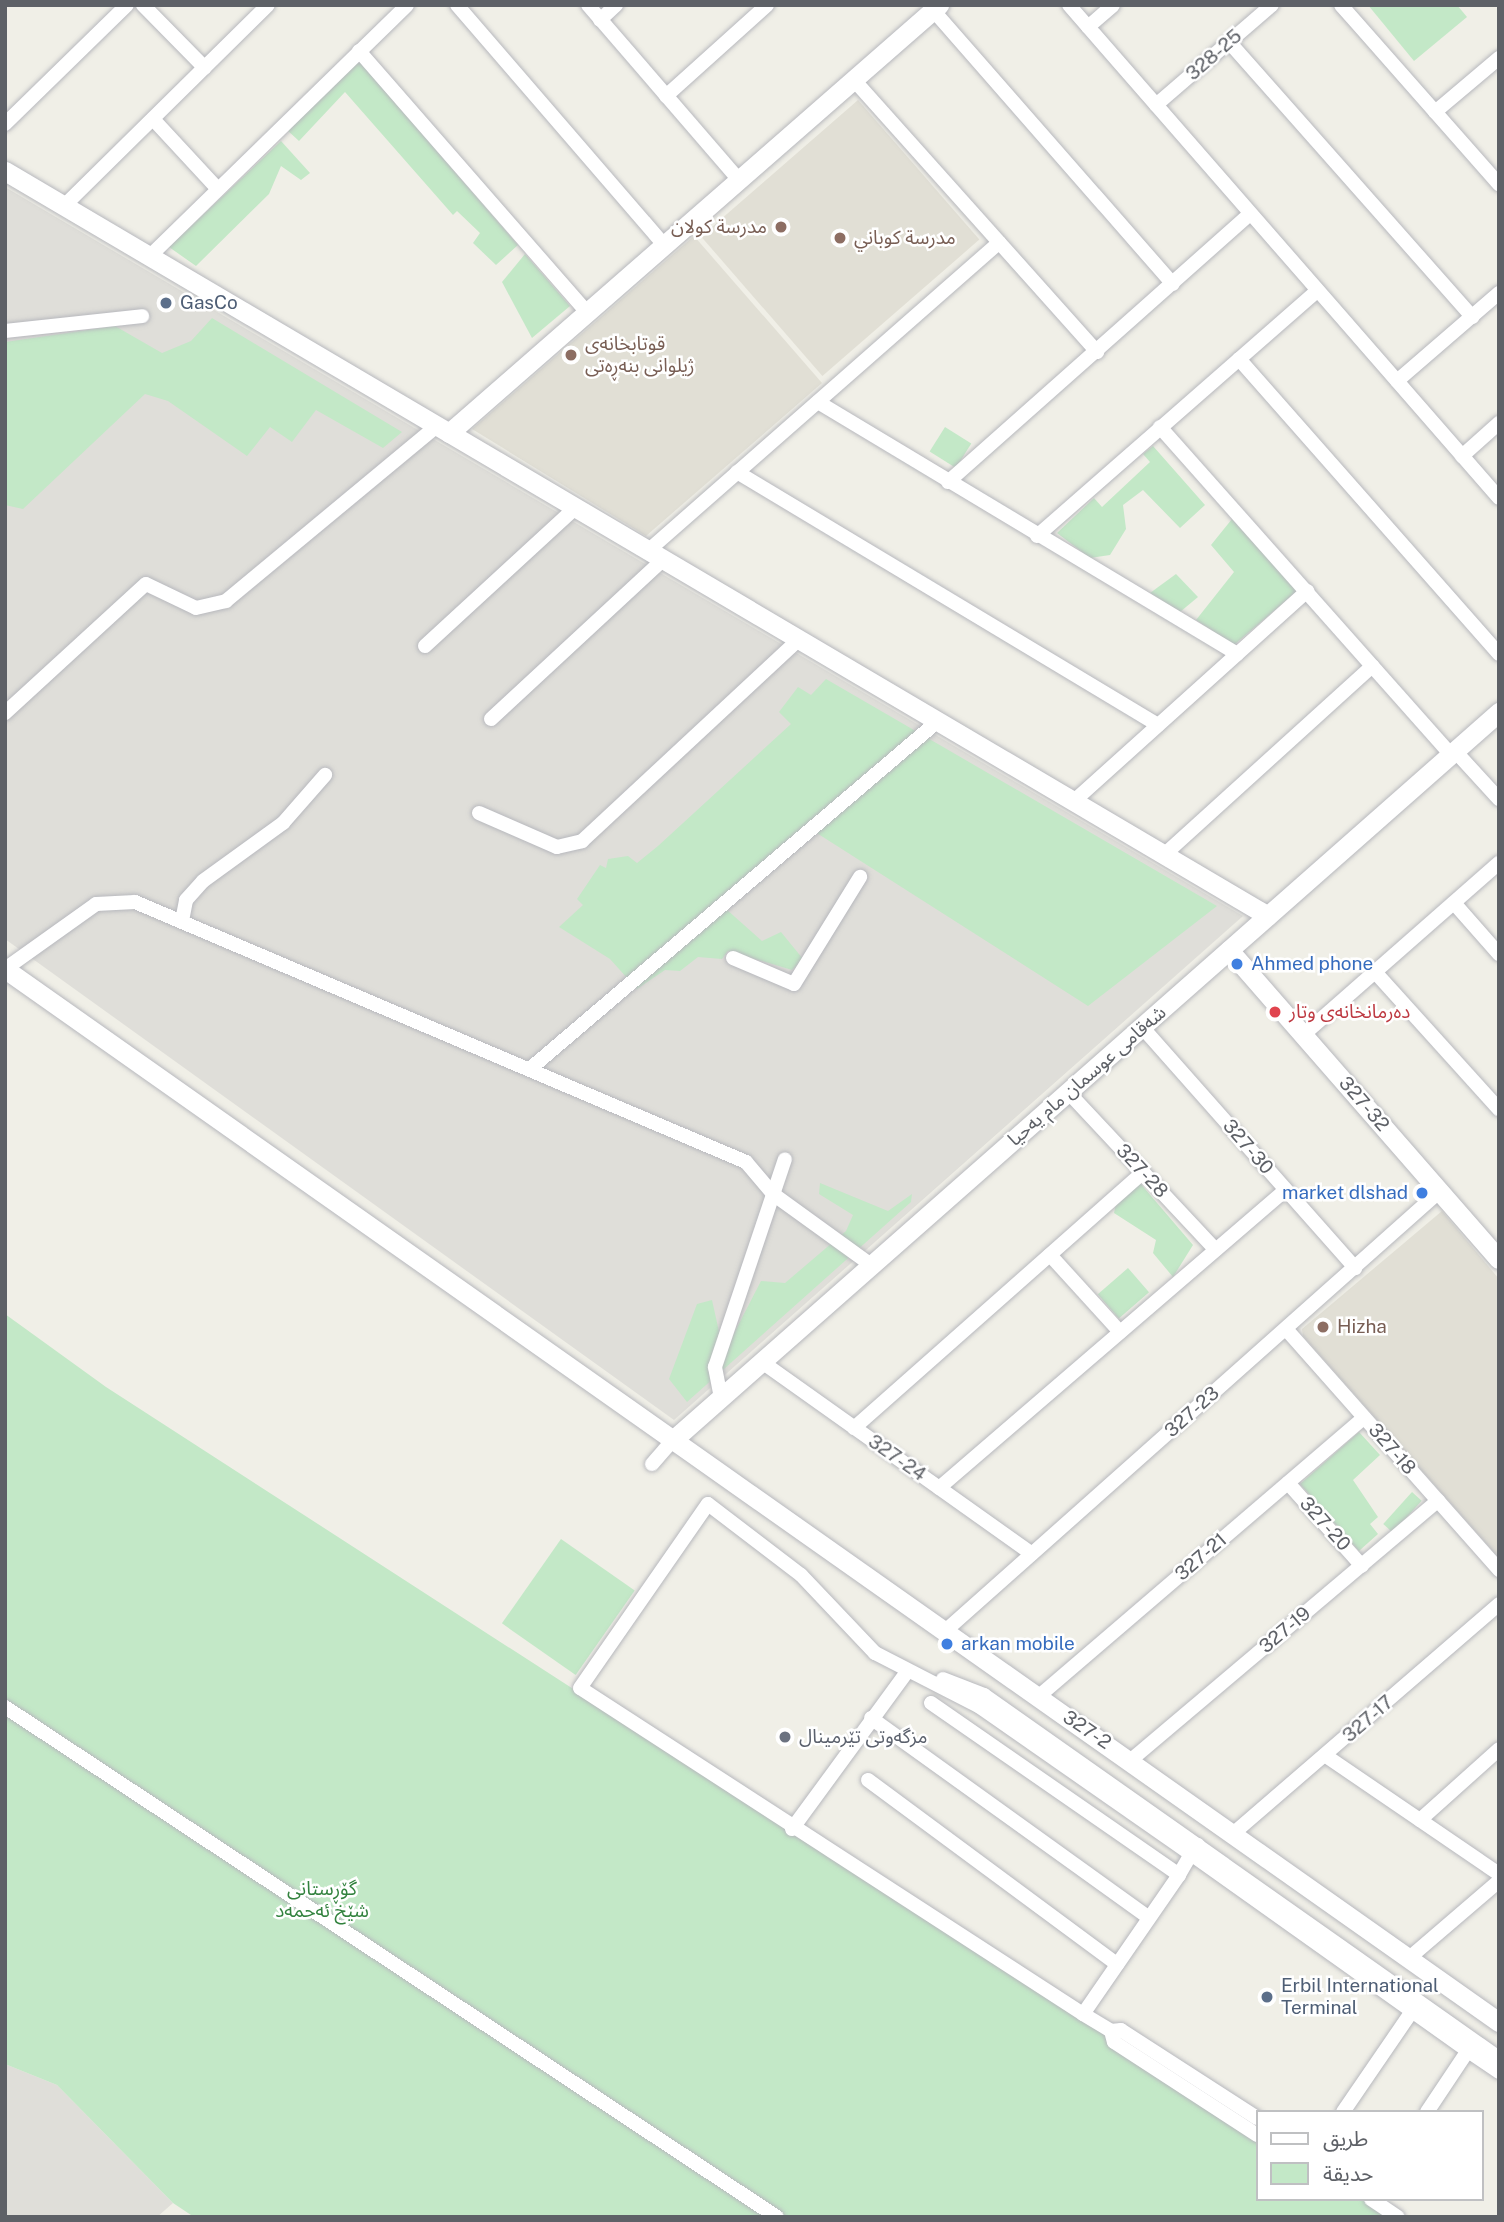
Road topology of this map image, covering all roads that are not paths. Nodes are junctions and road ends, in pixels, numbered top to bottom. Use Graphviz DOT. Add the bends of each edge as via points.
graph roads {
  1 [pos="127,5"];
  2 [pos="143,5"];
  3 [pos="268,5"];
  4 [pos="407,5"];
  5 [pos="457,5"];
  6 [pos="587,5"];
  7 [pos="616,5"];
  8 [pos="767,5"];
  9 [pos="1069,5"];
  10 [pos="1113,5"];
  11 [pos="1272,5"];
  12 [pos="1341,5"];
  13 [pos="936,8"];
  14 [pos="600,20"];
  15 [pos="1088,27"];
  16 [pos="1230,43"];
  17 [pos="359,51"];
  18 [pos="1499,58"];
  19 [pos="205,68"];
  20 [pos="854,80"];
  21 [pos="666,96"];
  22 [pos="1156,105"];
  23 [pos="1435,112"];
  24 [pos="153,119"];
  25 [pos="5,124"];
  26 [pos="5,171"];
  27 [pos="738,179"];
  28 [pos="1499,184"];
  29 [pos="216,187"];
  30 [pos="64,206"];
  31 [pos="1250,214"];
  32 [pos="999,242"];
  33 [pos="663,244"];
  34 [pos="150,256"];
  35 [pos="1173,284"];
  36 [pos="1317,291"];
  37 [pos="1499,293"];
  38 [pos="585,310"];
  39 [pos="142,316"];
  40 [pos="1472,317"];
  41 [pos="5,331"];
  42 [pos="1097,352"];
  43 [pos="1239,359"];
  44 [pos="1397,381"];
  45 [pos="818,402"];
  46 [pos="1499,423"];
  47 [pos="1160,427"];
  48 [pos="443,429"];
  49 [pos="1462,456"];
  50 [pos="737,472"];
  51 [pos="948,482"];
  52 [pos="1499,498"];
  53 [pos="576,507"];
  54 [pos="1037,536"];
  55 [pos="656,555"];
  56 [pos="1307,592"];
  57 [pos="799,639"];
  58 [pos="425,646"];
  59 [pos="1237,654"];
  60 [pos="1499,654"];
  61 [pos="1371,666"];
  62 [pos="1499,712"];
  63 [pos="5,713"];
  64 [pos="491,719"];
  65 [pos="938,721"];
  66 [pos="1158,725"];
  67 [pos="1453,753"];
  68 [pos="325,775"];
  69 [pos="1499,799"];
  70 [pos="1074,801"];
  71 [pos="479,813"];
  72 [pos="1165,854"];
  73 [pos="1499,863"];
  74 [pos="860,877"];
  75 [pos="1454,903"];
  76 [pos="1268,916"];
  77 [pos="182,921"];
  78 [pos="1229,950"];
  79 [pos="1499,954"];
  80 [pos="733,958"];
  81 [pos="5,969"];
  82 [pos="1376,972"];
  83 [pos="1142,1027"];
  84 [pos="1303,1035"];
  85 [pos="531,1068"];
  86 [pos="1068,1092"];
  87 [pos="1499,1109"];
  88 [pos="785,1159"];
  89 [pos="1143,1172"];
  90 [pos="1286,1190"];
  91 [pos="1440,1191"];
  92 [pos="773,1194"];
  93 [pos="1496,1249"];
  94 [pos="1216,1250"];
  95 [pos="1050,1255"];
  96 [pos="871,1265"];
  97 [pos="1355,1268"];
  98 [pos="1286,1329"];
  99 [pos="1120,1332"];
  100 [pos="762,1362"];
  101 [pos="721,1398"];
  102 [pos="1364,1418"];
  103 [pos="854,1428"];
  104 [pos="674,1439"];
  105 [pos="652,1464"];
  106 [pos="1288,1483"];
  107 [pos="939,1488"];
  108 [pos="1438,1501"];
  109 [pos="1032,1554"];
  110 [pos="1362,1566"];
  111 [pos="1499,1570"];
  112 [pos="1499,1604"];
  113 [pos="944,1632"];
  114 [pos="907,1672"];
  115 [pos="1038,1697"];
  116 [pos="931,1703"];
  117 [pos="5,1707"];
  118 [pos="871,1718"];
  119 [pos="1499,1749"];
  120 [pos="1326,1756"];
  121 [pos="1131,1760"];
  122 [pos="868,1780"];
  123 [pos="1420,1820"];
  124 [pos="792,1829"];
  125 [pos="1235,1832"];
  126 [pos="1194,1850"];
  127 [pos="1499,1874"];
  128 [pos="1179,1875"];
  129 [pos="1499,1881"];
  130 [pos="1149,1918"];
  131 [pos="1408,1959"];
  132 [pos="1117,1964"];
  133 [pos="1414,2008"];
  134 [pos="1083,2014"];
  135 [pos="1498,2020"];
  136 [pos="1111,2031"];
  137 [pos="1471,2046"];
  138 [pos="1499,2058"];
  139 [pos="1499,2072"];
  140 [pos="1344,2110"];
  141 [pos="1428,2110"];
  142 [pos="1256,2117"];
  143 [pos="1256,2134"];
  144 [pos="1374,2201"];
  145 [pos="778,2217"];
  146 [pos="1398,2217"];
  1 -- 25 [label="street"];
  2 -- 19 [label="street"];
  3 -- 19 [label="street"];
  4 -- 17 [label="street"];
  5 -- 33 [label="street"];
  6 -- 14 [label="street"];
  7 -- 14 [label="street"];
  8 -- 21 [label="street"];
  9 -- 15 [label="street"];
  10 -- 15 [label="street"];
  11 -- 16 [label="street, 328-25"];
  12 -- 23 [label="street"];
  13 -- 20 [label="street"];
  13 -- 35 [label="street"];
  14 -- 21 [label="street"];
  15 -- 22 [label="street"];
  16 -- 22 [label="street, 328-25"];
  16 -- 40 [label="street"];
  17 -- 29 [label="street"];
  17 -- 38 [label="street"];
  18 -- 23 [label="street"];
  19 -- 24 [label="street"];
  20 -- 27 [label="street"];
  20 -- 32 [label="street"];
  21 -- 27 [label="street"];
  22 -- 31 [label="street"];
  23 -- 28 [label="street"];
  24 -- 29 [label="street"];
  24 -- 30 [label="street"];
  26 -- 30 [label="street"];
  27 -- 33 [label="street"];
  29 -- 34 [label="street"];
  30 -- 34 [label="street"];
  31 -- 35 [label="street"];
  31 -- 36 [label="street"];
  32 -- 42 [label="street"];
  32 -- 45 [label="street"];
  33 -- 38 [label="street"];
  34 -- 48 [label="street"];
  35 -- 42 [label="street"];
  36 -- 43 [label="street"];
  36 -- 44 [label="street"];
  37 -- 40 [label="street"];
  38 -- 48 [label="street"];
  39 -- 41 [label="street"];
  40 -- 44 [label="street"];
  42 -- 51 [label="street"];
  43 -- 47 [label="street"];
  43 -- 60 [label="street"];
  44 -- 49 [label="street"];
  45 -- 50 [label="street"];
  45 -- 51 [label="street"];
  46 -- 49 [label="street"];
  47 -- 54 [label="street"];
  47 -- 56 [label="street"];
  48 -- 53 [label="street"];
  48 -- 63 [label="street" via="226,601 196,608 146,584"];
  49 -- 52 [label="street"];
  50 -- 55 [label="street"];
  50 -- 66 [label="street"];
  51 -- 54 [label="street"];
  53 -- 55 [label="street"];
  53 -- 58 [label="street"];
  54 -- 59 [label="street"];
  55 -- 57 [label="street"];
  55 -- 64 [label="street"];
  56 -- 59 [label="street"];
  56 -- 61 [label="street"];
  57 -- 65 [label="street"];
  57 -- 71 [label="street" via="582,841 557,847"];
  59 -- 66 [label="street"];
  61 -- 67 [label="street"];
  61 -- 72 [label="street"];
  62 -- 67 [label="street, شەقامی عوسمان مام یەحیا"];
  65 -- 70 [label="street"];
  65 -- 85 [label="street"];
  66 -- 70 [label="street"];
  67 -- 69 [label="street"];
  67 -- 76 [label="street, شەقامی عوسمان مام یەحیا"];
  68 -- 77 [label="street" via="283,822 203,881 186,900"];
  70 -- 72 [label="street"];
  72 -- 76 [label="street"];
  73 -- 75 [label="street"];
  74 -- 80 [label="street" via="794,984"];
  75 -- 79 [label="street"];
  75 -- 82 [label="street"];
  76 -- 78 [label="street, شەقامی عوسمان مام یەحیا"];
  77 -- 81 [label="street" via="135,902 96,904"];
  77 -- 85 [label="street"];
  78 -- 83 [label="street, شەقامی عوسمان مام یەحیا"];
  78 -- 84 [label="street, 327-32"];
  81 -- 104 [label="street, 327-2"];
  82 -- 84 [label="street"];
  82 -- 87 [label="street"];
  83 -- 86 [label="street, شەقامی عوسمان مام یەحیا"];
  83 -- 90 [label="street, 327-30"];
  84 -- 91 [label="street, 327-32"];
  85 -- 92 [label="street" via="746,1162"];
  86 -- 89 [label="street, 327-28"];
  86 -- 96 [label="street, شەقامی عوسمان مام یەحیا"];
  88 -- 92 [label="street"];
  89 -- 94 [label="street, 327-28"];
  89 -- 95 [label="street"];
  90 -- 94 [label="street"];
  90 -- 97 [label="street, 327-30"];
  91 -- 93 [label="street, 327-32"];
  91 -- 97 [label="street, 327-23"];
  92 -- 96 [label="street"];
  92 -- 101 [label="street" via="715,1367"];
  94 -- 99 [label="street"];
  95 -- 99 [label="street"];
  95 -- 103 [label="street"];
  96 -- 100 [label="street, شەقامی عوسمان مام یەحیا"];
  97 -- 98 [label="street, 327-23"];
  98 -- 102 [label="street, 327-18"];
  98 -- 109 [label="street, 327-23"];
  99 -- 107 [label="street"];
  100 -- 101 [label="street, شەقامی عوسمان مام یەحیا"];
  100 -- 103 [label="street, 327-24"];
  101 -- 104 [label="street, شەقامی عوسمان مام یەحیا"];
  102 -- 106 [label="street, 327-21"];
  102 -- 108 [label="street, 327-18"];
  103 -- 107 [label="street, 327-24"];
  104 -- 105 [label="street"];
  104 -- 113 [label="street, 327-2"];
  106 -- 110 [label="street, 327-20"];
  106 -- 115 [label="street, 327-21"];
  107 -- 109 [label="street, 327-24"];
  108 -- 110 [label="street, 327-19"];
  108 -- 111 [label="street, 327-18"];
  109 -- 113 [label="street, 327-23"];
  110 -- 121 [label="street, 327-19"];
  112 -- 120 [label="street, 327-17"];
  113 -- 115 [label="street, 327-2"];
  114 -- 118 [label="street"];
  114 -- 124 [label="street" via="875,1653 801,1576 708,1504 580,1688"];
  114 -- 126 [label="street" via="980,1707"];
  115 -- 121 [label="street, 327-2"];
  116 -- 128 [label="street"];
  117 -- 145 [label="street"];
  118 -- 124 [label="street"];
  118 -- 130 [label="street"];
  119 -- 123 [label="street"];
  120 -- 123 [label="street"];
  120 -- 125 [label="street, 327-17"];
  121 -- 125 [label="street, 327-2"];
  122 -- 132 [label="street"];
  123 -- 127 [label="street"];
  124 -- 134 [label="street"];
  125 -- 131 [label="street, 327-2"];
  126 -- 128 [label="street"];
  126 -- 133 [label="street"];
  128 -- 130 [label="street"];
  129 -- 131 [label="street"];
  130 -- 132 [label="street"];
  131 -- 135 [label="street, 327-2"];
  132 -- 134 [label="street"];
  133 -- 137 [label="street"];
  133 -- 140 [label="street"];
  134 -- 136 [label="street"];
  136 -- 142 [label="street" via="1121,2030"];
  136 -- 143 [label="street" via="1114,2042"];
  137 -- 138 [label="street"];
  137 -- 139 [label="street"];
  137 -- 141 [label="street"];
  144 -- 146 [label="street"];
}
